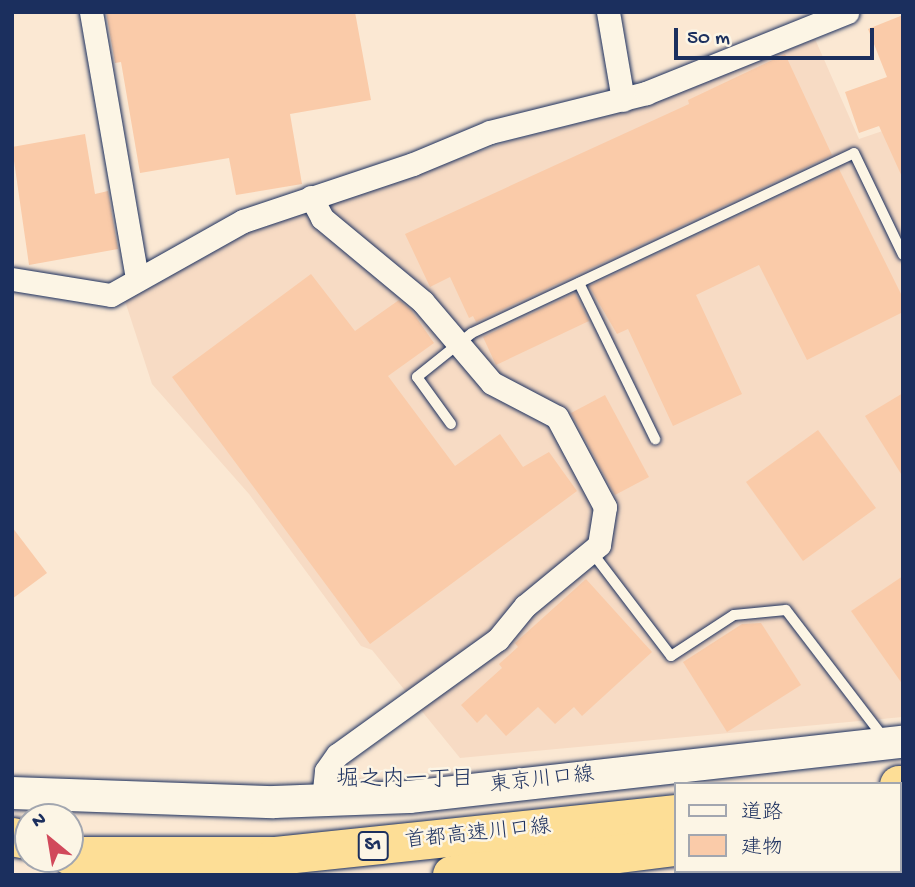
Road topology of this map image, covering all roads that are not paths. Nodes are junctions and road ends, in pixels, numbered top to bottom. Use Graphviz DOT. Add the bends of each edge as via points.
graph roads {
  1 [pos="91,12"];
  2 [pos="608,12"];
  3 [pos="847,12"];
  4 [pos="622,100"];
  5 [pos="311,197"];
  6 [pos="903,254"];
  7 [pos="12,279"];
  8 [pos="137,279"];
  9 [pos="579,283"];
  10 [pos="459,343"];
  11 [pos="451,424"];
  12 [pos="655,439"];
  13 [pos="591,551"];
  14 [pos="895,742"];
  15 [pos="12,793"];
  16 [pos="323,801"];
  17 [pos="674,814"];
  18 [pos="674,832"];
  19 [pos="84,847"];
  20 [pos="674,847"];
  21 [pos="84,856"];
  22 [pos="158,858"];
  23 [pos="251,875"];
  24 [pos="452,875"];
  1 -- 8 [label="street"];
  2 -- 4 [label="street"];
  3 -- 4 [label="street"];
  4 -- 5 [label="street" via="490,132 413,164"];
  5 -- 8 [label="street" via="243,221"];
  5 -- 10 [label="street" via="322,218 423,302"];
  6 -- 9 [label="lane" via="854,153"];
  7 -- 8 [label="street" via="111,295"];
  9 -- 10 [label="lane"];
  9 -- 12 [label="lane"];
  10 -- 11 [label="lane" via="417,377"];
  10 -- 13 [label="street" via="492,383 557,417 606,507 599,545"];
  13 -- 14 [label="lane" via="671,656 734,615 786,610"];
  13 -- 16 [label="street" via="525,606 498,639 337,755 326,771"];
  14 -- 16 [label="main road, 東京川口線" via="408,797"];
  15 -- 16 [label="main road, 東京川口線" via="133,800"];
  17 -- 22 [label="highway, 首都高速川口線 / S1" via="276,856"];
  18 -- 23 [label="main road"];
  19 -- 22 [label="highway"];
  20 -- 24 [label="highway, 首都高速川口線"];
  21 -- 22 [label="highway, 首都高速川口線 / S1"];
}
